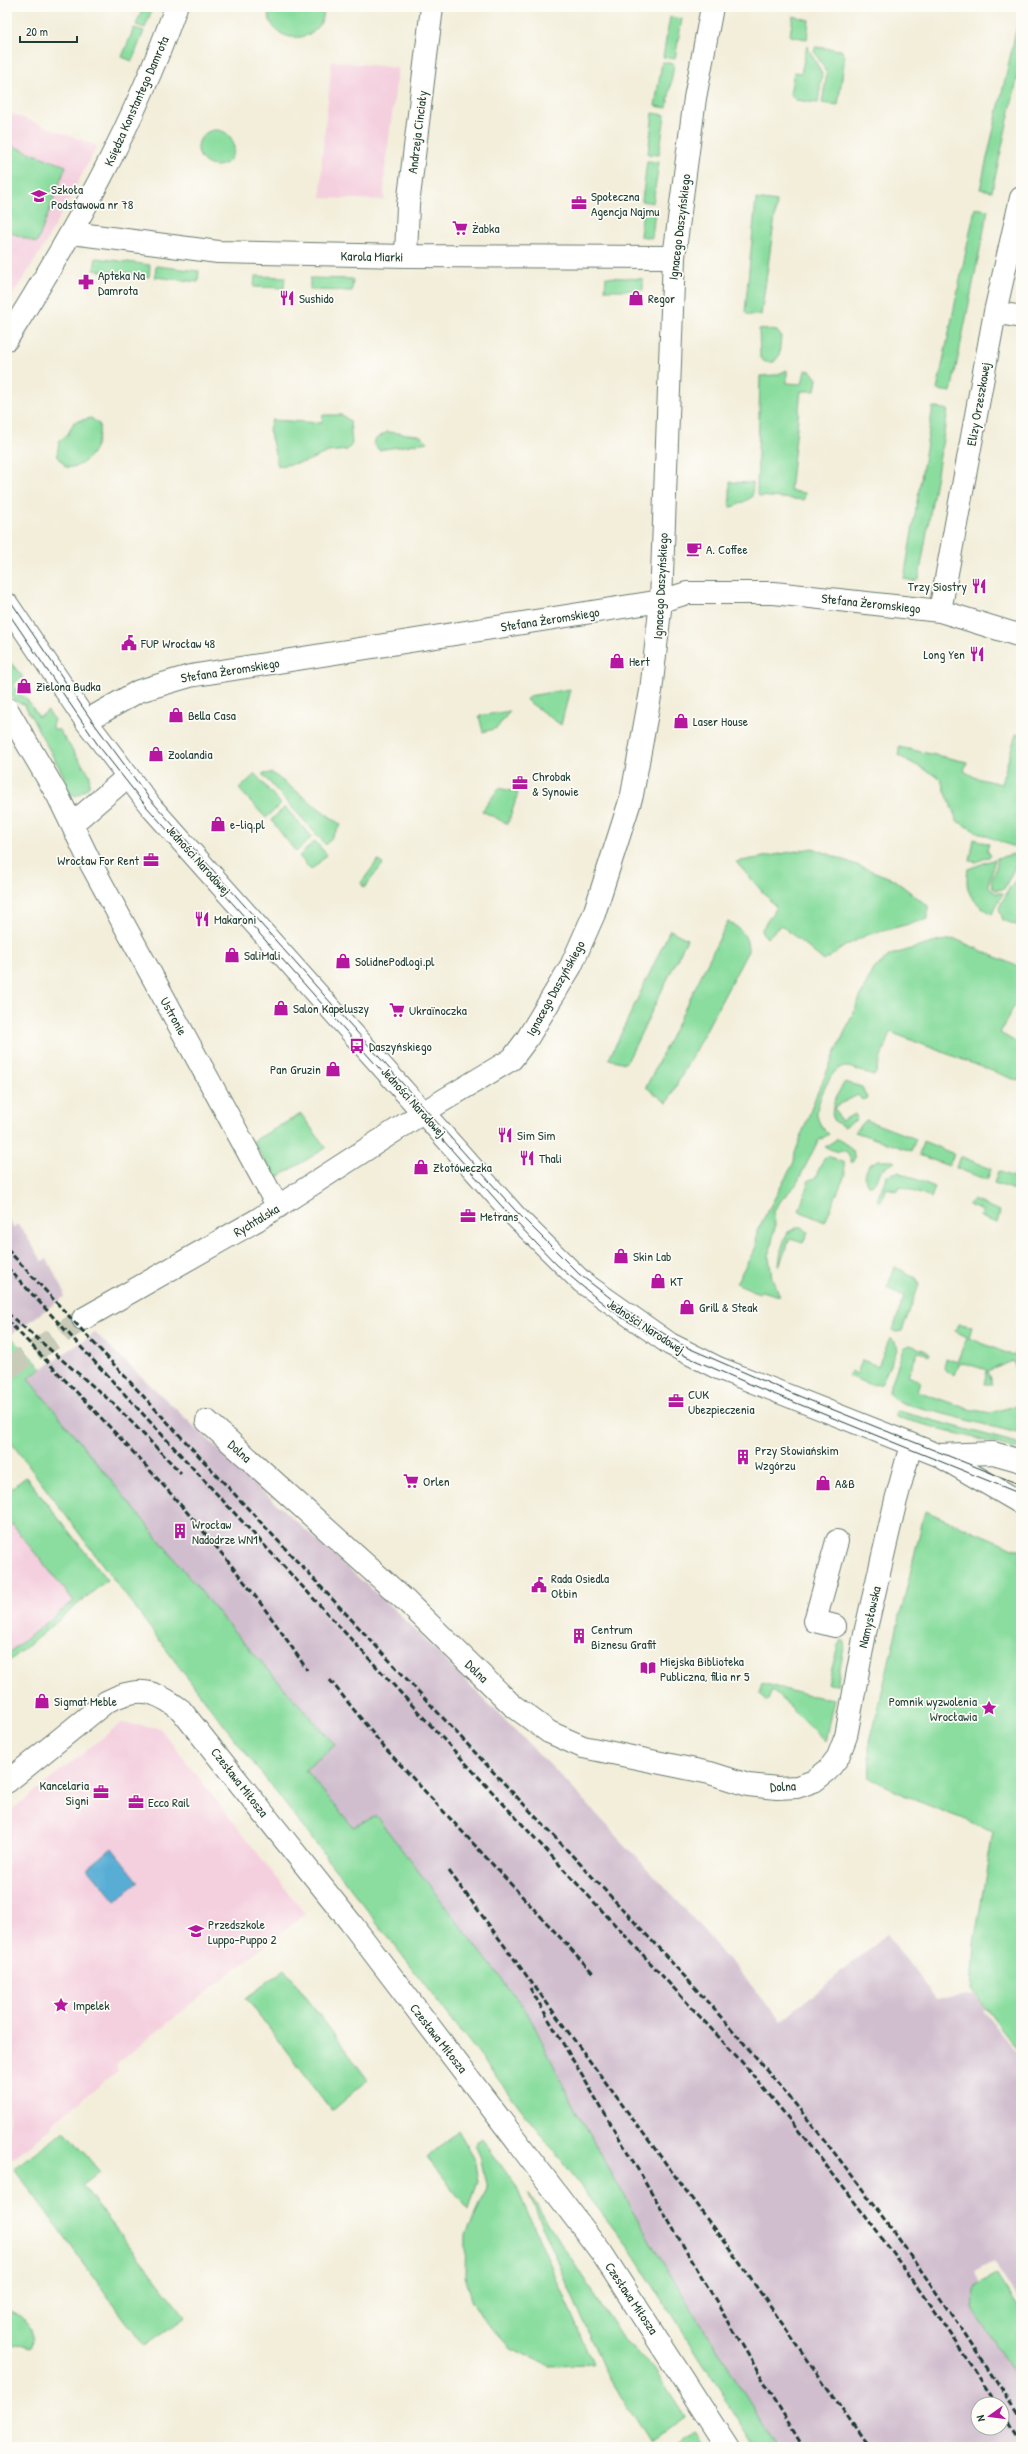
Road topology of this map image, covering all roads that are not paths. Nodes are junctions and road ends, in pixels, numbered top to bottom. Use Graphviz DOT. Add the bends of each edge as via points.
graph roads {
  1 [pos="176,7"];
  2 [pos="432,7"];
  3 [pos="712,7"];
  4 [pos="1021,198"];
  5 [pos="72,233"];
  6 [pos="406,256"];
  7 [pos="674,257"];
  8 [pos="995,312"];
  9 [pos="1021,317"];
  10 [pos="7,339"];
  11 [pos="661,601"];
  12 [pos="7,604"];
  13 [pos="940,611"];
  14 [pos="1021,636"];
  15 [pos="7,709"];
  16 [pos="86,721"];
  17 [pos="127,776"];
  18 [pos="72,824"];
  19 [pos="424,1112"];
  20 [pos="278,1207"];
  21 [pos="83,1319"];
  22 [pos="207,1421"];
  23 [pos="911,1445"];
  24 [pos="938,1455"];
  25 [pos="1021,1461"];
  26 [pos="1021,1504"];
  27 [pos="837,1541"];
  28 [pos="834,1626"];
  29 [pos="814,1780"];
  30 [pos="7,1782"];
  31 [pos="727,2447"];
  1 -- 5 [label="street, Księdza Konstantego Damrota" via="120,143"];
  2 -- 6 [label="street, Andrzeja Cinciały" via="408,205"];
  3 -- 7 [label="street, Ignacego Daszyńskiego" via="695,98"];
  4 -- 8 [label="street, Elizy Orzeszkowej"];
  5 -- 6 [label="street, Karola Miarki" via="218,252"];
  5 -- 10 [label="street, Księdza Konstantego Damrota"];
  6 -- 7 [label="street, Karola Miarki"];
  7 -- 11 [label="street, Ignacego Daszyńskiego"];
  8 -- 9 [label="street"];
  8 -- 13 [label="street, Elizy Orzeszkowej"];
  11 -- 13 [label="street, Stefana Żeromskiego" via="687,593 774,593"];
  11 -- 16 [label="street, Stefana Żeromskiego" via="190,676 139,691"];
  11 -- 19 [label="street, Ignacego Daszyńskiego" via="651,691 632,795 594,914 571,966 512,1059"];
  12 -- 16 [label="street, Jedności Narodowej"];
  13 -- 14 [label="street, Stefana Żeromskiego"];
  15 -- 18 [label="street, Ustronie"];
  16 -- 17 [label="street, Jedności Narodowej"];
  17 -- 18 [label="street"];
  17 -- 19 [label="street, Jedności Narodowej" via="152,808"];
  18 -- 20 [label="street, Ustronie" via="166,1003"];
  19 -- 20 [label="street, Rychtalska"];
  19 -- 23 [label="street, Jedności Narodowej" via="533,1236 582,1282 639,1324 670,1344 718,1368"];
  20 -- 21 [label="street, Rychtalska"];
  22 -- 29 [label="street, Dolna" via="407,1602 512,1705 549,1732 583,1747 710,1773 748,1785 777,1788 797,1786"];
  23 -- 24 [label="street, Jedności Narodowej"];
  23 -- 29 [label="street, Namysłowska" via="865,1633 846,1736 838,1757 828,1770"];
  24 -- 25 [label="street, Jedności Narodowej" via="993,1453"];
  24 -- 26 [label="street, Jedności Narodowej"];
  27 -- 28 [label="street" via="815,1621"];
  30 -- 31 [label="street, Czesława Miłosza" via="106,1702 124,1692 144,1691 164,1696 181,1710 203,1734 351,1923 601,2252"];
}
